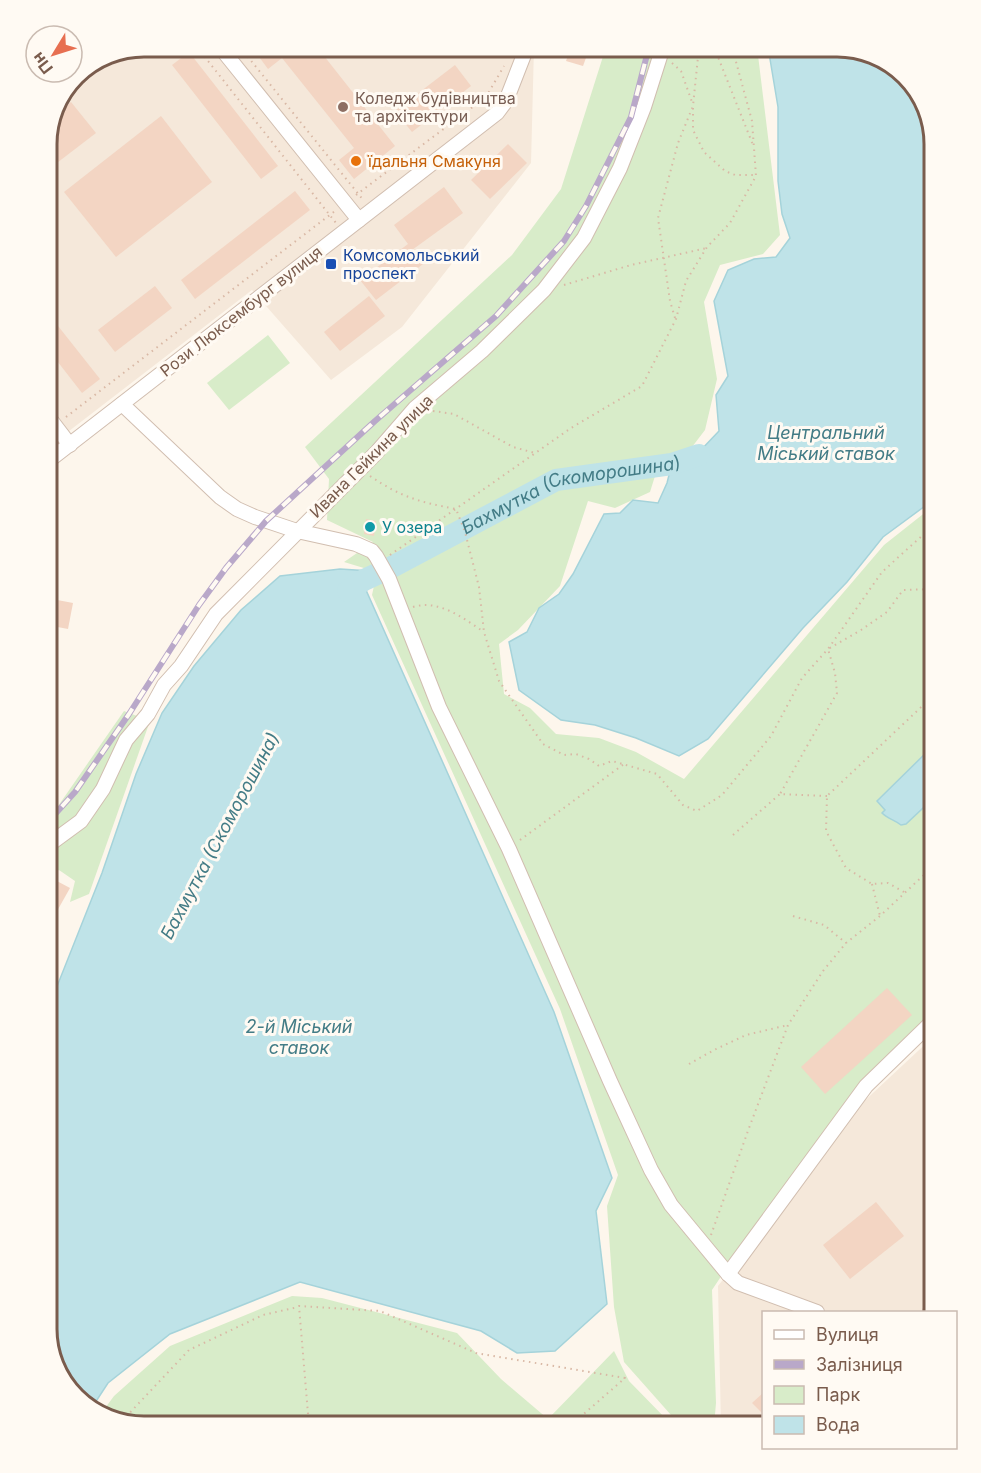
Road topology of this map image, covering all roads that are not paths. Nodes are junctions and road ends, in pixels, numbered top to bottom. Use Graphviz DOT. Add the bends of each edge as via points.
graph roads {
  1 [pos="229,57"];
  2 [pos="524,57"];
  3 [pos="660,57"];
  4 [pos="359,220"];
  5 [pos="122,404"];
  6 [pos="57,428"];
  7 [pos="70,444"];
  8 [pos="57,454"];
  9 [pos="297,531"];
  10 [pos="57,839"];
  11 [pos="924,1030"];
  12 [pos="733,1279"];
  13 [pos="814,1311"];
  1 -- 4 [label="street"];
  2 -- 4 [label="street, Рози Люксембург вулиця" via="502,108"];
  3 -- 9 [label="street, Ивана Гейкина улица" via="620,168 584,238 544,290 482,351 415,408"];
  4 -- 5 [label="street, Рози Люксембург вулиця"];
  5 -- 7 [label="street, Рози Люксембург вулиця"];
  5 -- 9 [label="street" via="220,497 255,517"];
  6 -- 7 [label="street"];
  7 -- 8 [label="street, Рози Люксембург вулиця"];
  9 -- 10 [label="street, Ивана Гейкина улица" via="216,614 126,740 103,789 81,821"];
  9 -- 12 [label="street" via="363,546 380,562 439,707 509,849 651,1170 671,1205"];
  11 -- 12 [label="street" via="866,1086"];
  12 -- 13 [label="street"];
}
